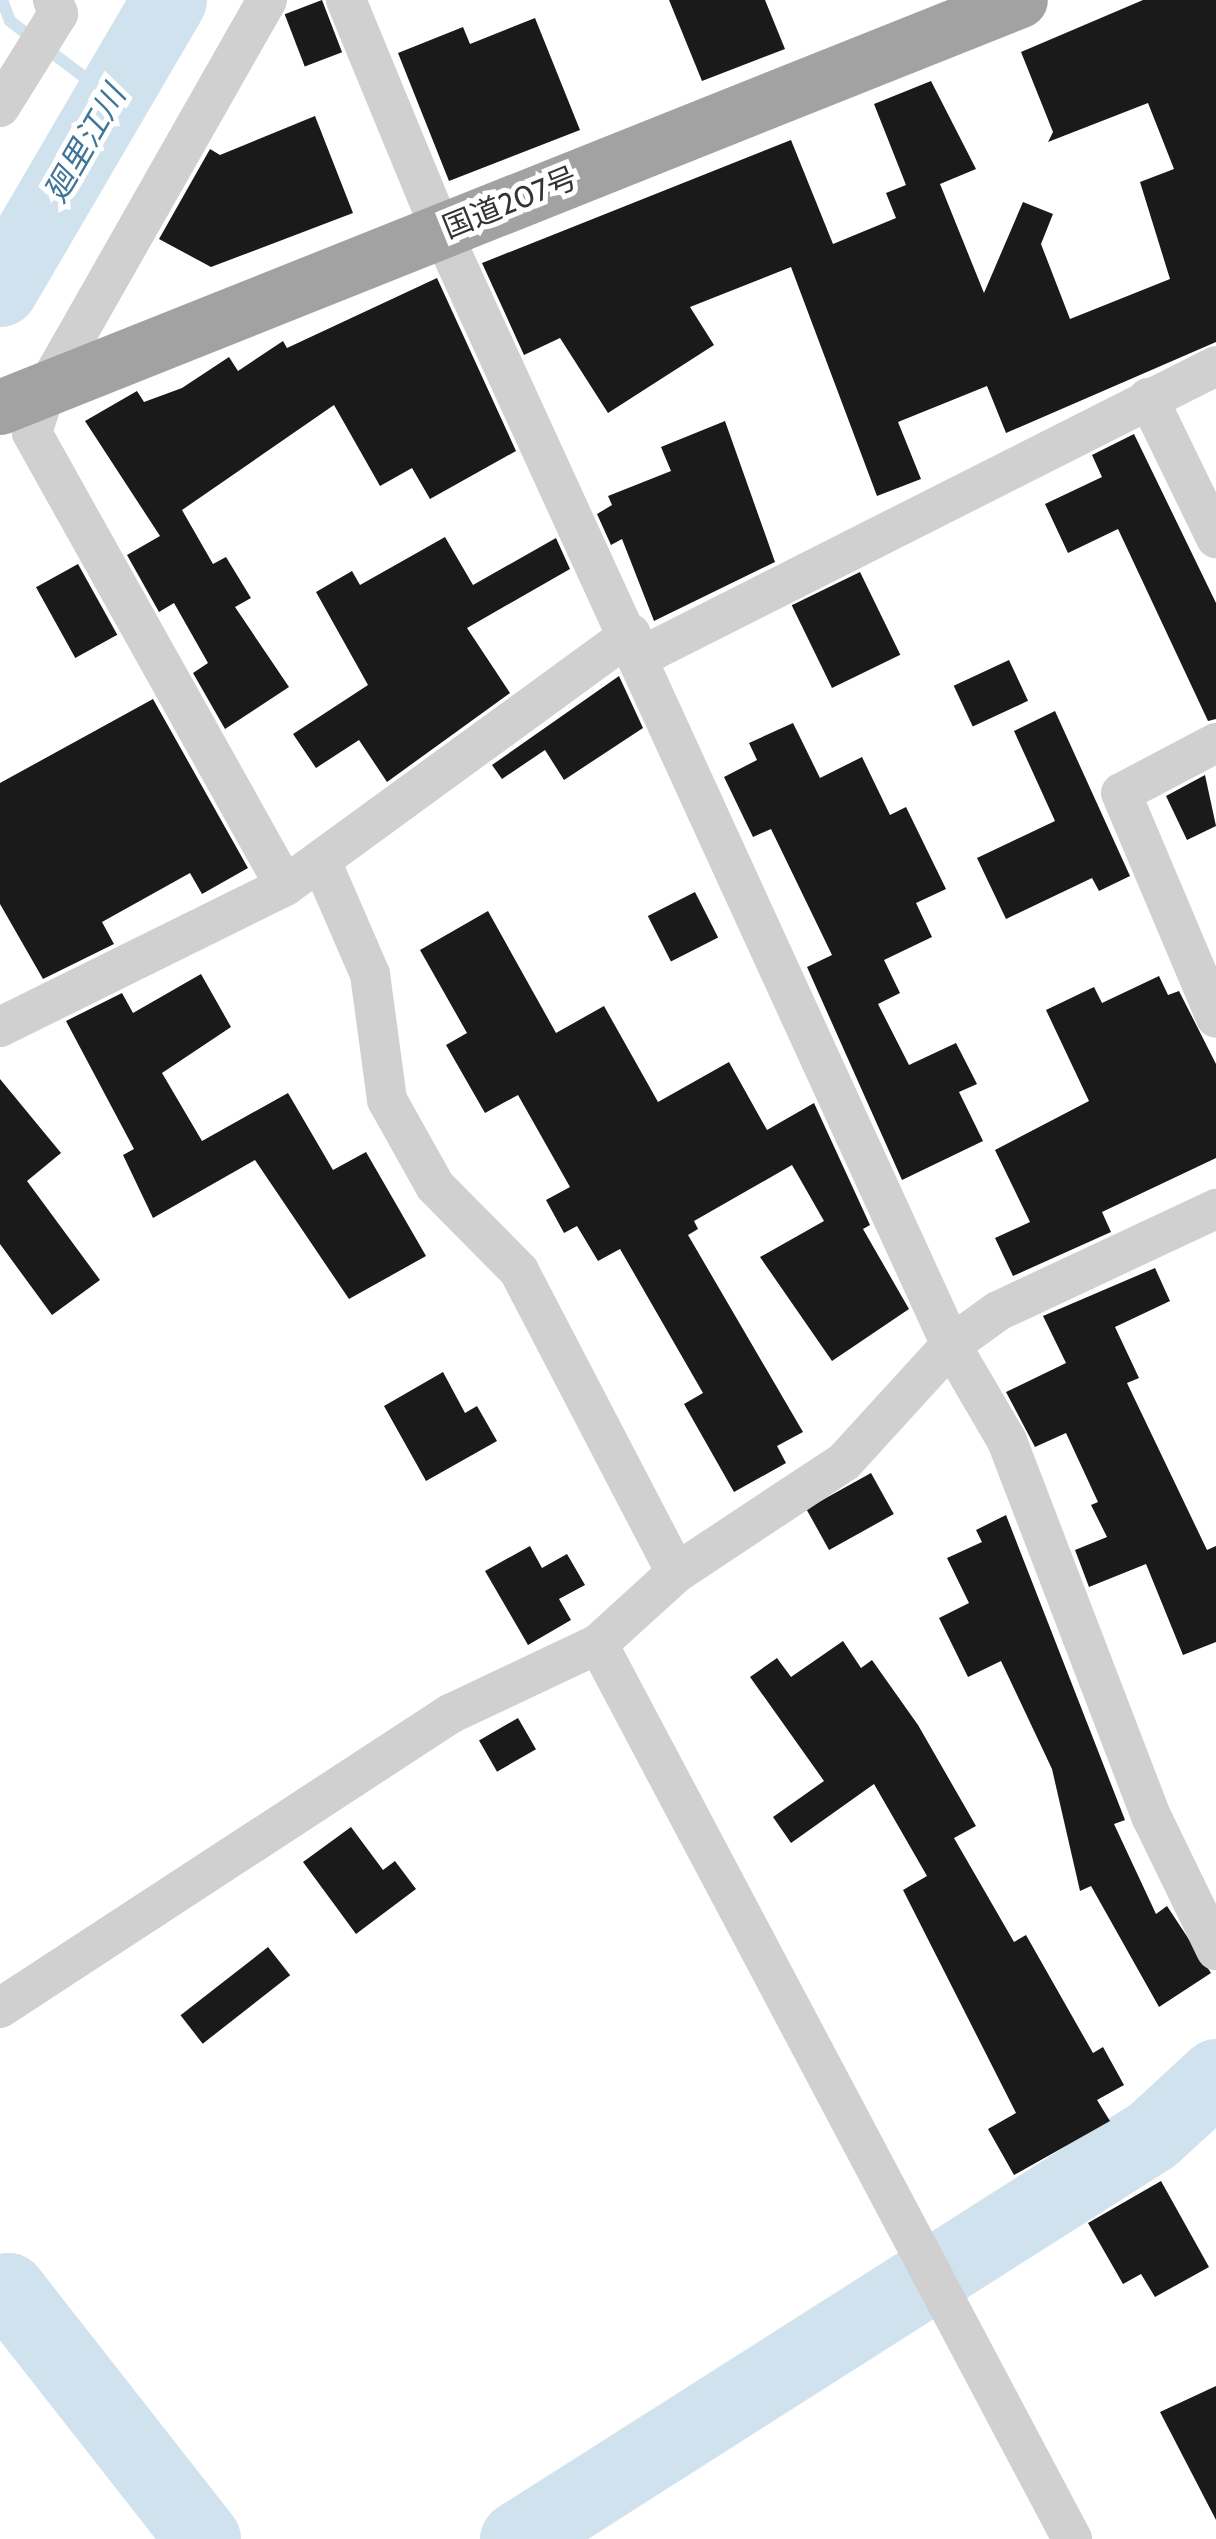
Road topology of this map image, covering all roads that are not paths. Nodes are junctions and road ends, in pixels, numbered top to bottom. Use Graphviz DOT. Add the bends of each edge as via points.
graph roads {
  1 [pos="267,0"];
  2 [pos="346,0"];
  3 [pos="1020,0"];
  4 [pos="44,29"];
  5 [pos="0,106"];
  6 [pos="440,230"];
  7 [pos="1216,366"];
  8 [pos="23,398"];
  9 [pos="1148,398"];
  10 [pos="1216,538"];
  11 [pos="636,645"];
  12 [pos="1216,743"];
  13 [pos="320,861"];
  14 [pos="285,886"];
  15 [pos="1216,1018"];
  16 [pos="0,1027"];
  17 [pos="1216,1209"];
  18 [pos="951,1346"];
  19 [pos="676,1573"];
  20 [pos="598,1644"];
  21 [pos="1216,1950"];
  22 [pos="0,2008"];
  23 [pos="1072,2539"];
  1 -- 8 [label="street"];
  2 -- 6 [label="street"];
  3 -- 6 [label="highway, 国道207号"];
  4 -- 5 [label="street"];
  6 -- 8 [label="highway, 国道207号"];
  6 -- 11 [label="street"];
  7 -- 9 [label="street"];
  8 -- 14 [label="street" via="40,454"];
  9 -- 10 [label="street"];
  9 -- 11 [label="street"];
  11 -- 13 [label="street"];
  11 -- 18 [label="street"];
  12 -- 15 [label="street" via="1121,793"];
  13 -- 14 [label="street"];
  13 -- 19 [label="street" via="370,974 387,1100 434,1186 519,1272"];
  14 -- 16 [label="street"];
  17 -- 18 [label="street" via="998,1311"];
  18 -- 19 [label="street" via="844,1462"];
  18 -- 21 [label="street" via="1007,1441 1152,1818"];
  19 -- 20 [label="street"];
  20 -- 22 [label="street" via="450,1714"];
  20 -- 23 [label="street"];
}
